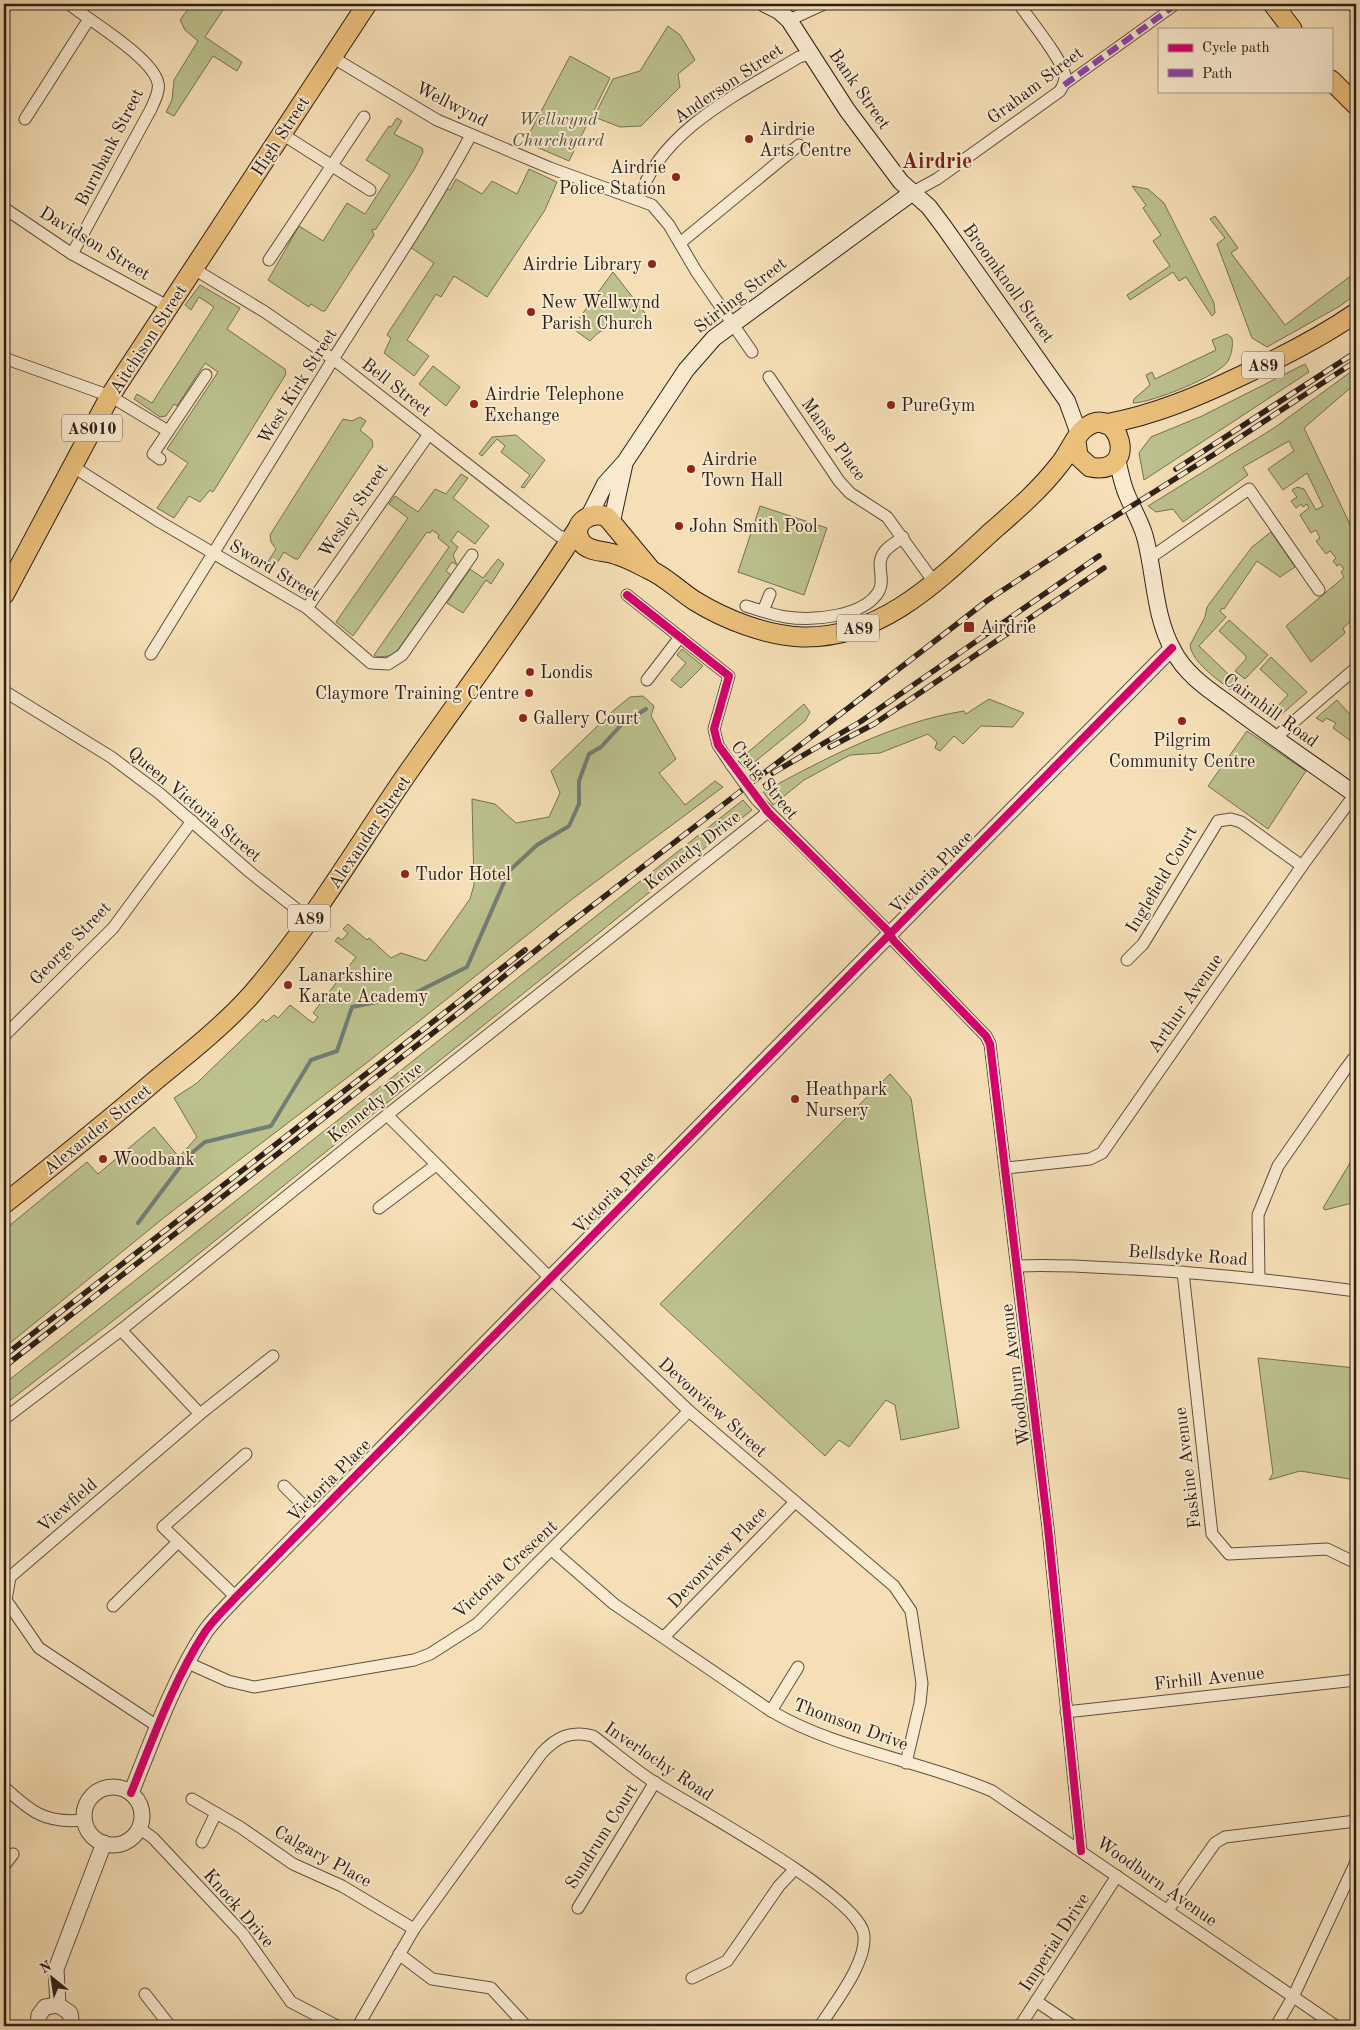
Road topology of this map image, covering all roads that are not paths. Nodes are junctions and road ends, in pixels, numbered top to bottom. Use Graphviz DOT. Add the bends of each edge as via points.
graph roads {
  1 [pos="69,4"];
  2 [pos="367,4"];
  3 [pos="765,4"];
  4 [pos="824,4"];
  5 [pos="1019,4"];
  6 [pos="1177,4"];
  7 [pos="1273,4"];
  8 [pos="1282,4"];
  9 [pos="808,7"];
  10 [pos="89,19"];
  11 [pos="789,20"];
  12 [pos="1290,26"];
  13 [pos="811,54"];
  14 [pos="332,57"];
  15 [pos="1332,80"];
  16 [pos="1332,80"];
  17 [pos="1064,85"];
  18 [pos="1356,97"];
  19 [pos="1356,105"];
  20 [pos="364,117"];
  21 [pos="25,119"];
  22 [pos="282,134"];
  23 [pos="470,135"];
  24 [pos="798,145"];
  25 [pos="331,164"];
  26 [pos="370,190"];
  27 [pos="913,192"];
  28 [pos="639,199"];
  29 [pos="4,208"];
  30 [pos="680,243"];
  31 [pos="72,254"];
  32 [pos="269,260"];
  33 [pos="194,269"];
  34 [pos="169,307"];
  35 [pos="1356,313"];
  36 [pos="732,324"];
  37 [pos="752,352"];
  38 [pos="4,358"];
  39 [pos="333,359"];
  40 [pos="206,375"];
  41 [pos="769,377"];
  42 [pos="110,396"];
  43 [pos="1067,402"];
  44 [pos="1165,410"];
  45 [pos="1101,423"];
  46 [pos="168,431"];
  47 [pos="429,434"];
  48 [pos="1078,437"];
  49 [pos="1119,452"];
  50 [pos="160,459"];
  51 [pos="625,462"];
  52 [pos="72,466"];
  53 [pos="1093,468"];
  54 [pos="1035,493"];
  55 [pos="1127,495"];
  56 [pos="613,524"];
  57 [pos="581,526"];
  58 [pos="903,537"];
  59 [pos="598,551"];
  60 [pos="213,553"];
  61 [pos="472,555"];
  62 [pos="1150,558"];
  63 [pos="651,570"];
  64 [pos="548,573"];
  65 [pos="934,582"];
  66 [pos="1319,590"];
  67 [pos="770,594"];
  68 [pos="4,595"];
  69 [pos="627,595"];
  70 [pos="746,606"];
  71 [pos="307,608"];
  72 [pos="763,611"];
  73 [pos="680,637"];
  74 [pos="1172,648"];
  75 [pos="151,654"];
  76 [pos="1356,668"];
  77 [pos="647,680"];
  78 [pos="4,691"];
  79 [pos="1275,738"];
  80 [pos="1356,794"];
  81 [pos="768,812"];
  82 [pos="192,821"];
  83 [pos="1302,866"];
  84 [pos="309,919"];
  85 [pos="890,935"];
  86 [pos="1127,960"];
  87 [pos="4,1036"];
  88 [pos="1356,1058"];
  89 [pos="387,1115"];
  90 [pos="436,1165"];
  91 [pos="1006,1168"];
  92 [pos="4,1204"];
  93 [pos="379,1208"];
  94 [pos="1018,1266"];
  95 [pos="1183,1272"];
  96 [pos="550,1278"];
  97 [pos="1260,1278"];
  98 [pos="1356,1290"];
  99 [pos="121,1330"];
  100 [pos="273,1356"];
  101 [pos="689,1410"];
  102 [pos="200,1414"];
  103 [pos="4,1419"];
  104 [pos="246,1454"];
  105 [pos="284,1486"];
  106 [pos="795,1502"];
  107 [pos="314,1516"];
  108 [pos="178,1542"];
  109 [pos="552,1550"];
  110 [pos="1356,1562"];
  111 [pos="236,1597"];
  112 [pos="113,1606"];
  113 [pos="664,1636"];
  114 [pos="188,1663"];
  115 [pos="798,1667"];
  116 [pos="1356,1680"];
  117 [pos="770,1710"];
  118 [pos="1066,1712"];
  119 [pos="157,1726"];
  120 [pos="906,1763"];
  121 [pos="655,1782"];
  122 [pos="4,1787"];
  123 [pos="131,1793"];
  124 [pos="192,1799"];
  125 [pos="216,1813"];
  126 [pos="84,1820"];
  127 [pos="1356,1821"];
  128 [pos="139,1828"];
  129 [pos="202,1842"];
  130 [pos="104,1844"];
  131 [pos="1081,1851"];
  132 [pos="13,1854"];
  133 [pos="1356,1862"];
  134 [pos="4,1866"];
  135 [pos="795,1869"];
  136 [pos="1117,1876"];
  137 [pos="578,1908"];
  138 [pos="1168,1910"];
  139 [pos="414,1929"];
  140 [pos="399,1954"];
  141 [pos="692,1978"];
  142 [pos="145,1994"];
  143 [pos="1294,1997"];
  144 [pos="1036,2001"];
  145 [pos="58,2005"];
  146 [pos="38,2026"];
  147 [pos="72,2026"];
  148 [pos="170,2026"];
  149 [pos="337,2026"];
  150 [pos="358,2026"];
  151 [pos="526,2026"];
  152 [pos="820,2026"];
  153 [pos="1020,2026"];
  154 [pos="1073,2026"];
  155 [pos="1276,2026"];
  156 [pos="1336,2026"];
  1 -- 10 [label="street, Burnbank Street"];
  2 -- 14 [label="main road, High Street / A8010"];
  3 -- 11 [label="main road"];
  4 -- 9 [label="street"];
  5 -- 17 [label="street" via="1060,63 1065,76"];
  6 -- 17 [label="street, Graham Street"];
  7 -- 12 [label="main road"];
  8 -- 12 [label="main road"];
  9 -- 11 [label="street"];
  10 -- 21 [label="street"];
  10 -- 31 [label="street, Burnbank Street" via="142,58 159,84 151,109"];
  11 -- 13 [label="main road, Bank Street"];
  13 -- 27 [label="main road, Bank Street" via="847,110 901,182"];
  13 -- 28 [label="street, Anderson Street" via="799,57 685,131 648,172"];
  14 -- 22 [label="main road, High Street / A8010"];
  14 -- 23 [label="street, Wellwynd" via="436,120"];
  15 -- 18 [label="main road"];
  16 -- 19 [label="main road"];
  17 -- 27 [label="street, Graham Street" via="940,177"];
  20 -- 25 [label="street"];
  22 -- 25 [label="street"];
  22 -- 33 [label="main road, High Street / A8010"];
  23 -- 28 [label="street, Wellwynd" via="550,168"];
  23 -- 39 [label="street, West Kirk Street" via="444,186"];
  24 -- 30 [label="street"];
  25 -- 26 [label="street"];
  25 -- 32 [label="street"];
  27 -- 36 [label="main road, Stirling Street"];
  27 -- 43 [label="main road, Broomknoll Street" via="939,220"];
  28 -- 30 [label="street, Wellwynd" via="660,213"];
  29 -- 31 [label="street, Davidson Street"];
  30 -- 36 [label="street, Wellwynd"];
  31 -- 34 [label="street, Davidson Street"];
  33 -- 34 [label="main road, Aitchison Street / A8010"];
  33 -- 39 [label="street, Bell Street"];
  34 -- 42 [label="main road, Aitchison Street / A8010"];
  35 -- 44 [label="main road, A89" via="1287,354"];
  36 -- 37 [label="street"];
  36 -- 51 [label="main road, Stirling Street" via="693,360"];
  38 -- 42 [label="street"];
  39 -- 47 [label="street, Bell Street"];
  39 -- 60 [label="street, West Kirk Street"];
  40 -- 46 [label="street"];
  41 -- 58 [label="street, Manse Place" via="839,481 850,493 881,511"];
  42 -- 46 [label="street"];
  42 -- 52 [label="main road, Aitchison Street / A8010"];
  43 -- 45 [label="main road, Broomknoll Street" via="1082,416"];
  43 -- 48 [label="main road, Broomknoll Street"];
  44 -- 45 [label="main road, A89"];
  44 -- 49 [label="main road, A89" via="1143,424"];
  45 -- 48 [label="main road" via="1084,428"];
  45 -- 49 [label="main road" via="1117,432"];
  46 -- 50 [label="street" via="153,454"];
  47 -- 57 [label="street, Bell Street" via="559,536 567,538"];
  47 -- 71 [label="street, Wesley Street"];
  48 -- 53 [label="main road" via="1078,456"];
  48 -- 54 [label="main road, A89" via="1069,453"];
  49 -- 53 [label="main road" via="1105,467"];
  49 -- 55 [label="main road"];
  51 -- 56 [label="main road, Stirling Street"];
  51 -- 57 [label="main road, Stirling Street" via="606,484"];
  52 -- 60 [label="street, Sword Street"];
  52 -- 68 [label="main road, Aitchison Street / A8010"];
  53 -- 54 [label="main road, A89" via="1061,477"];
  53 -- 55 [label="main road" via="1108,475"];
  54 -- 65 [label="main road, A89"];
  55 -- 62 [label="main road" via="1142,525"];
  56 -- 57 [label="main road" via="602,514"];
  56 -- 59 [label="main road" via="616,532 612,543"];
  56 -- 63 [label="main road, A89"];
  57 -- 59 [label="main road" via="578,534 583,546"];
  57 -- 64 [label="main road, Alexander Street / A89"];
  58 -- 65 [label="street, Manse Place"];
  58 -- 72 [label="street" via="884,551 879,568 883,582 871,600 860,607 837,615 805,619"];
  59 -- 63 [label="main road, A89" via="616,554"];
  59 -- 64 [label="main road, Alexander Street / A89" via="576,556"];
  60 -- 71 [label="street, Sword Street"];
  60 -- 75 [label="street, West Kirk Street"];
  61 -- 71 [label="street, Sword Street" via="402,655 388,664 371,663"];
  62 -- 66 [label="street" via="1249,489"];
  62 -- 74 [label="main road" via="1154,589"];
  63 -- 65 [label="main road, A89" via="724,616 773,633 802,637 845,632 873,623 904,606"];
  64 -- 84 [label="main road, Alexander Street / A89"];
  67 -- 72 [label="street"];
  69 -- 73 [label="street, Craig Street"];
  70 -- 72 [label="street"];
  73 -- 77 [label="street"];
  73 -- 81 [label="street, Craig Street, bridge" via="729,676 714,729 718,745"];
  74 -- 79 [label="main road, Cairnhill Road" via="1192,676"];
  74 -- 85 [label="street, Victoria Place"];
  76 -- 79 [label="street"];
  78 -- 82 [label="street, Queen Victoria Street" via="111,757"];
  79 -- 80 [label="main road, Cairnhill Road"];
  80 -- 83 [label="street, Arthur Avenue"];
  81 -- 85 [label="street, Craig Street"];
  81 -- 89 [label="street, Kennedy Drive"];
  82 -- 84 [label="street, Queen Victoria Street"];
  82 -- 87 [label="street, George Street" via="113,928"];
  83 -- 86 [label="street, Inglefield Court" via="1241,822 1231,819 1218,821 1143,944"];
  83 -- 91 [label="street, Arthur Avenue" via="1102,1153 1090,1159"];
  84 -- 92 [label="main road, Alexander Street / A89" via="250,995 204,1040"];
  85 -- 91 [label="street, Woodburn Avenue" via="988,1040"];
  85 -- 96 [label="street, Victoria Place"];
  88 -- 97 [label="street" via="1278,1166 1258,1215"];
  89 -- 90 [label="street, Devonview Street"];
  89 -- 99 [label="street, Kennedy Drive"];
  90 -- 93 [label="street"];
  90 -- 96 [label="street, Devonview Street"];
  91 -- 94 [label="street, Woodburn Avenue"];
  94 -- 95 [label="street, Bellsdyke Road" via="1048,1264"];
  94 -- 118 [label="street, Woodburn Avenue"];
  95 -- 97 [label="street, Bellsdyke Road"];
  95 -- 110 [label="street, Faskine Avenue" via="1212,1534 1229,1554 1327,1548"];
  96 -- 101 [label="street, Devonview Street"];
  96 -- 107 [label="street, Victoria Place"];
  97 -- 98 [label="street, Bellsdyke Road"];
  99 -- 102 [label="street"];
  99 -- 103 [label="street, Kennedy Drive"];
  100 -- 102 [label="street, Viewfield"];
  101 -- 106 [label="street, Devonview Street"];
  101 -- 109 [label="street, Victoria Crescent"];
  102 -- 119 [label="street, Viewfield" via="10,1577 6,1600 39,1648"];
  104 -- 108 [label="street" via="163,1527"];
  105 -- 107 [label="street"];
  106 -- 113 [label="street, Devonview Place"];
  106 -- 120 [label="street, Devonview Street" via="894,1586 911,1611 922,1683"];
  107 -- 111 [label="street, Victoria Place"];
  108 -- 111 [label="street"];
  108 -- 112 [label="street"];
  109 -- 113 [label="street, Thomson Drive" via="614,1604"];
  109 -- 114 [label="street, Victoria Crescent" via="477,1624 414,1660 254,1687 228,1681"];
  111 -- 114 [label="street, Victoria Place" via="206,1631"];
  113 -- 117 [label="street, Thomson Drive"];
  114 -- 119 [label="street, Victoria Place"];
  115 -- 117 [label="street"];
  116 -- 118 [label="street, Firhill Avenue"];
  117 -- 120 [label="street, Thomson Drive" via="818,1734"];
  118 -- 131 [label="street, Woodburn Avenue"];
  119 -- 123 [label="street, Victoria Place"];
  120 -- 131 [label="street, Thomson Drive" via="964,1779 992,1791"];
  121 -- 135 [label="street, Inverlochy Road"];
  121 -- 137 [label="street, Sundrum Court"];
  121 -- 139 [label="street, Inverlochy Road" via="593,1736 569,1734 552,1742"];
  122 -- 126 [label="street" via="26,1808 50,1820"];
  123 -- 126 [label="street" via="113,1787 94,1793 84,1810"];
  123 -- 128 [label="street" via="141,1809"];
  124 -- 125 [label="street, Calgary Place"];
  125 -- 129 [label="street"];
  125 -- 139 [label="street, Calgary Place" via="293,1864 342,1886"];
  126 -- 130 [label="street" via="90,1834"];
  127 -- 138 [label="street" via="1225,1837 1215,1843"];
  128 -- 130 [label="street" via="120,1844"];
  128 -- 149 [label="street, Knock Drive" via="153,1838 243,1934 290,2002"];
  130 -- 145 [label="street" via="56,1969"];
  131 -- 136 [label="street, Woodburn Avenue"];
  132 -- 134 [label="street"];
  133 -- 143 [label="street"];
  135 -- 141 [label="street" via="779,1886 727,1961"];
  135 -- 152 [label="street, Inverlochy Road" via="845,1905 862,1931 864,1949 856,1968"];
  136 -- 138 [label="street, Woodburn Avenue"];
  136 -- 144 [label="street, Imperial Drive"];
  138 -- 143 [label="street, Woodburn Avenue"];
  139 -- 140 [label="street, Inverlochy Road"];
  140 -- 150 [label="street, Inverlochy Road"];
  140 -- 151 [label="street" via="432,1979 491,1988"];
  142 -- 148 [label="street"];
  143 -- 155 [label="street"];
  143 -- 156 [label="street, Woodburn Avenue"];
  144 -- 153 [label="street, Imperial Drive"];
  144 -- 154 [label="street"];
  145 -- 146 [label="street" via="45,2007 39,2015"];
  145 -- 147 [label="street" via="70,2013"];
}
